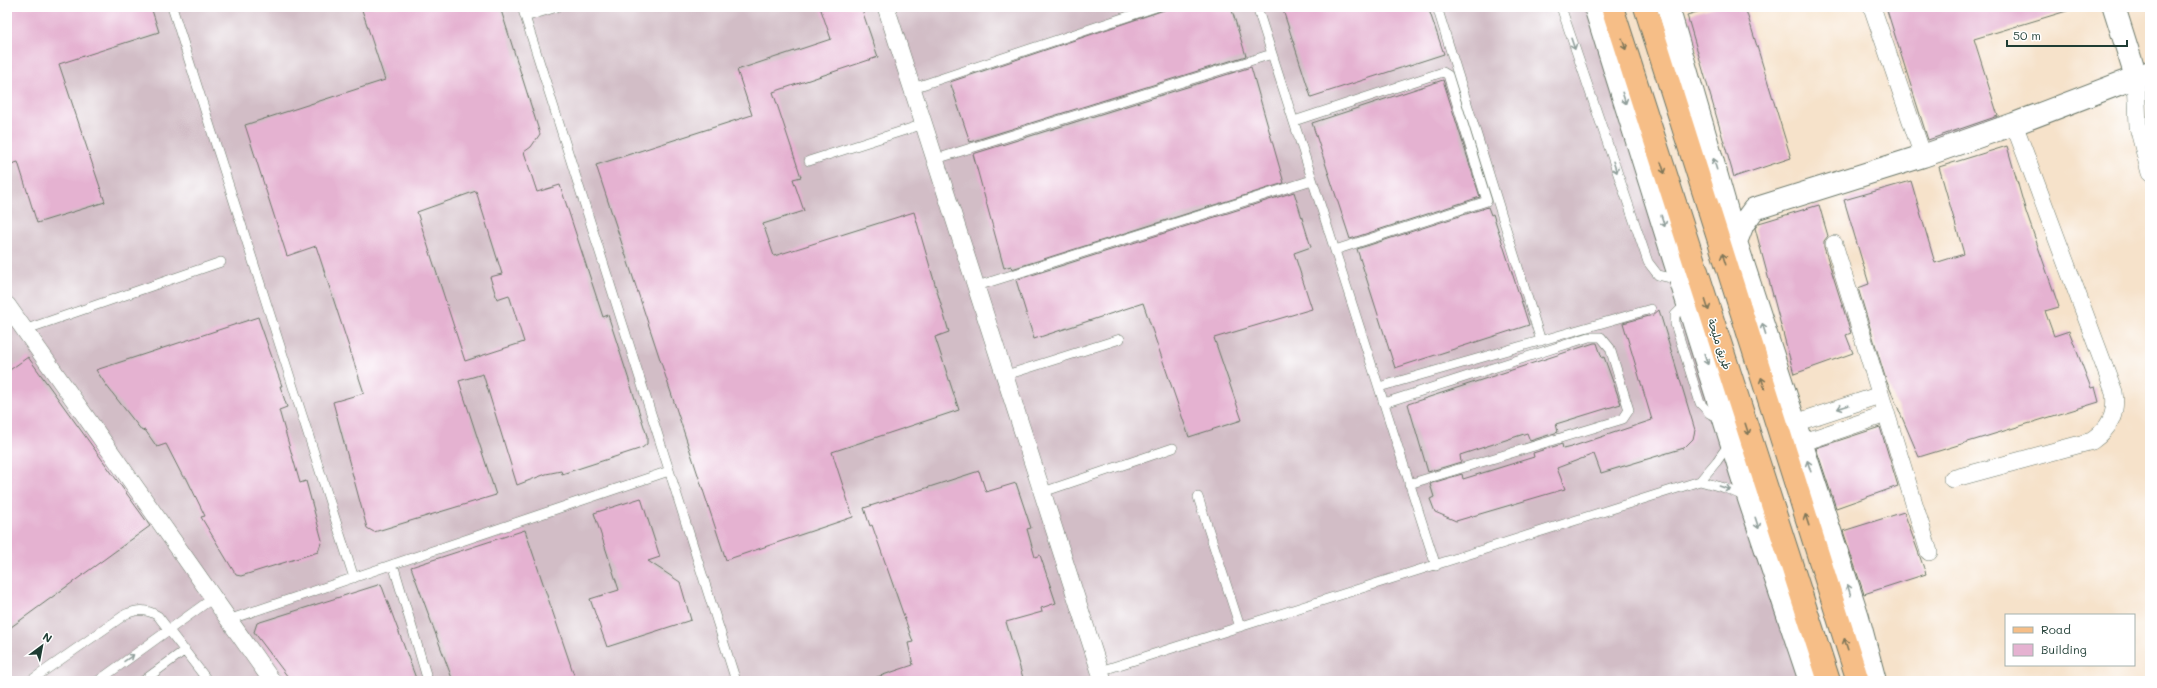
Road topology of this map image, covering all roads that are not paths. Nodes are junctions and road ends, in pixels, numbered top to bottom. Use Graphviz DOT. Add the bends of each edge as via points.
graph roads {
  1 [pos="172,7"];
  2 [pos="522,7"];
  3 [pos="557,7"];
  4 [pos="886,7"];
  5 [pos="1156,7"];
  6 [pos="1257,7"];
  7 [pos="1437,7"];
  8 [pos="1561,7"];
  9 [pos="1595,7"];
  10 [pos="1612,7"];
  11 [pos="1645,7"];
  12 [pos="1668,7"];
  13 [pos="1872,7"];
  14 [pos="2114,7"];
  15 [pos="525,17"];
  16 [pos="1272,54"];
  17 [pos="2143,75"];
  18 [pos="912,88"];
  19 [pos="1294,121"];
  20 [pos="924,124"];
  21 [pos="2014,124"];
  22 [pos="1922,156"];
  23 [pos="936,159"];
  24 [pos="809,160"];
  25 [pos="2150,173"];
  26 [pos="1312,180"];
  27 [pos="1723,191"];
  28 [pos="1754,209"];
  29 [pos="1736,242"];
  30 [pos="1834,244"];
  31 [pos="1335,250"];
  32 [pos="221,262"];
  33 [pos="977,286"];
  34 [pos="1688,286"];
  35 [pos="7,305"];
  36 [pos="1651,309"];
  37 [pos="24,330"];
  38 [pos="1120,339"];
  39 [pos="1541,341"];
  40 [pos="1006,375"];
  41 [pos="1379,387"];
  42 [pos="1880,395"];
  43 [pos="1384,403"];
  44 [pos="1886,414"];
  45 [pos="1729,431"];
  46 [pos="1798,433"];
  47 [pos="1174,448"];
  48 [pos="669,471"];
  49 [pos="1952,479"];
  50 [pos="1700,482"];
  51 [pos="1409,484"];
  52 [pos="1044,492"];
  53 [pos="1198,497"];
  54 [pos="1749,499"];
  55 [pos="1929,552"];
  56 [pos="393,564"];
  57 [pos="1436,566"];
  58 [pos="354,578"];
  59 [pos="213,598"];
  60 [pos="228,620"];
  61 [pos="1240,627"];
  62 [pos="170,630"];
  63 [pos="185,650"];
  64 [pos="1102,676"];
  65 [pos="30,681"];
  66 [pos="98,681"];
  67 [pos="143,681"];
  68 [pos="207,681"];
  69 [pos="272,681"];
  70 [pos="428,681"];
  71 [pos="736,681"];
  72 [pos="1810,681"];
  73 [pos="1829,681"];
  74 [pos="1858,681"];
  75 [pos="1875,681"];
  1 -- 58 [label="lane"];
  2 -- 15 [label="lane"];
  3 -- 15 [label="lane"];
  4 -- 18 [label="street"];
  5 -- 18 [label="lane"];
  6 -- 16 [label="lane"];
  7 -- 39 [label="lane"];
  8 -- 34 [label="lane, one-way" via="1648,262 1658,275"];
  9 -- 34 [label="street, one-way"];
  10 -- 34 [label="main road, طريق مليحة, one-way"];
  74 -- 11 [label="main road, one-way"];
  27 -- 12 [label="street, one-way"];
  13 -- 22 [label="street"];
  14 -- 17 [label="street"];
  15 -- 48 [label="lane"];
  16 -- 19 [label="lane"];
  16 -- 23 [label="lane"];
  17 -- 21 [label="street"];
  17 -- 25 [label="street" via="2138,127"];
  18 -- 20 [label="street"];
  19 -- 26 [label="lane"];
  19 -- 31 [label="lane" via="1443,72 1448,75 1487,201"];
  20 -- 23 [label="street"];
  20 -- 24 [label="lane"];
  21 -- 22 [label="street"];
  21 -- 49 [label="street" via="2114,392 2114,415 2109,425 2092,441"];
  22 -- 28 [label="street"];
  23 -- 33 [label="street"];
  26 -- 31 [label="lane"];
  26 -- 33 [label="lane"];
  27 -- 28 [label="street"];
  27 -- 29 [label="street"];
  28 -- 29 [label="street" via="1743,224"];
  46 -- 29 [label="street, one-way"];
  30 -- 42 [label="street"];
  31 -- 41 [label="lane"];
  32 -- 37 [label="lane"];
  33 -- 40 [label="street"];
  34 -- 45 [label="street, one-way"];
  34 -- 73 [label="main road, طريق مليحة, one-way"];
  35 -- 37 [label="street"];
  36 -- 39 [label="lane"];
  37 -- 59 [label="street"];
  38 -- 40 [label="lane"];
  39 -- 41 [label="lane"];
  40 -- 52 [label="street"];
  41 -- 43 [label="lane"];
  42 -- 44 [label="street"];
  42 -- 46 [label="street, one-way"];
  43 -- 51 [label="lane"];
  43 -- 51 [label="lane" via="1589,337 1601,337 1610,348 1629,410 1623,419"];
  44 -- 46 [label="street"];
  44 -- 55 [label="street"];
  45 -- 50 [label="lane" via="1718,462"];
  45 -- 54 [label="street"];
  75 -- 46 [label="street, one-way" via="1858,617"];
  47 -- 52 [label="lane"];
  48 -- 56 [label="lane"];
  48 -- 71 [label="lane"];
  50 -- 54 [label="lane, one-way" via="1725,488"];
  50 -- 57 [label="lane"];
  51 -- 57 [label="lane"];
  52 -- 64 [label="street"];
  53 -- 61 [label="lane"];
  54 -- 72 [label="street, one-way"];
  56 -- 58 [label="lane"];
  56 -- 70 [label="lane"];
  57 -- 61 [label="lane"];
  58 -- 60 [label="lane"];
  59 -- 60 [label="street"];
  59 -- 62 [label="lane"];
  60 -- 69 [label="street"];
  61 -- 64 [label="lane"];
  62 -- 63 [label="lane"];
  62 -- 65 [label="lane" via="151,611 134,611"];
  66 -- 62 [label="lane, one-way"];
  63 -- 67 [label="lane"];
  63 -- 68 [label="lane"];
}
